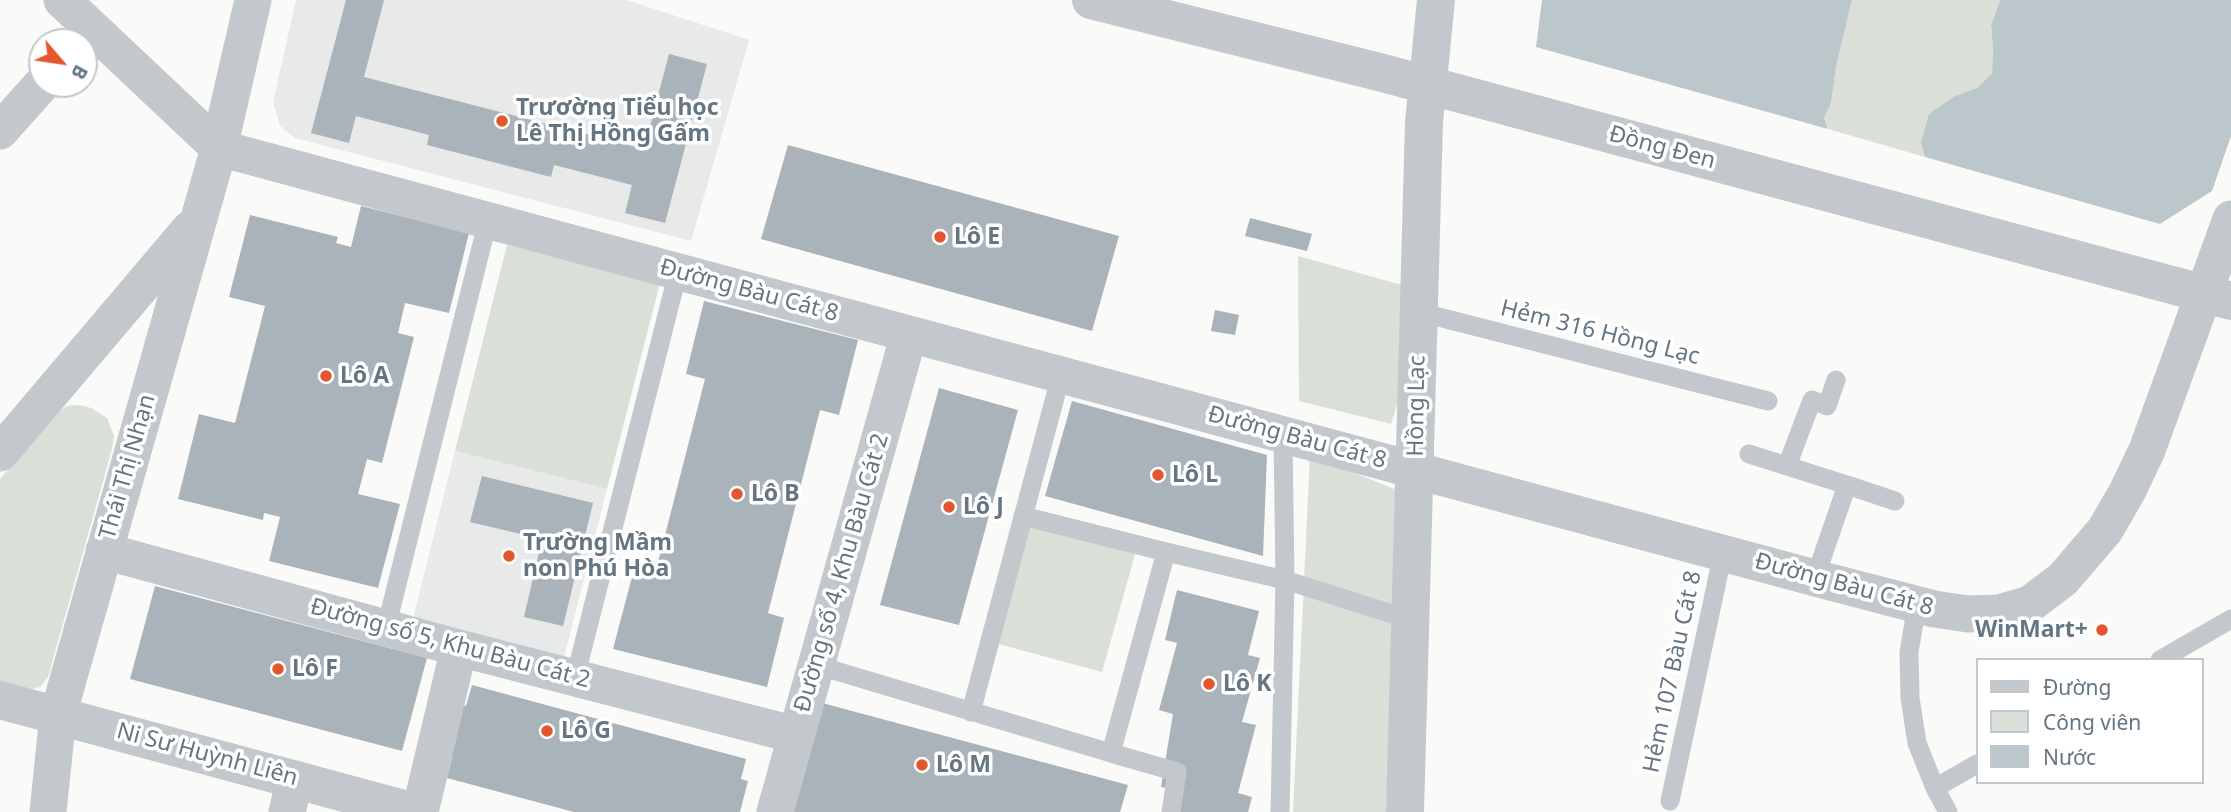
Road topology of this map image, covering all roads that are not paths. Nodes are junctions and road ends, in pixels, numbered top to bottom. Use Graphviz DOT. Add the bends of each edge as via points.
graph roads {
  1 [pos="62,0"];
  2 [pos="253,0"];
  3 [pos="1091,0"];
  4 [pos="1436,0"];
  5 [pos="80,28"];
  6 [pos="98,46"];
  7 [pos="1427,85"];
  8 [pos="29,98"];
  9 [pos="0,131"];
  10 [pos="219,148"];
  11 [pos="199,219"];
  12 [pos="2231,219"];
  13 [pos="488,220"];
  14 [pos="678,272"];
  15 [pos="2218,298"];
  16 [pos="1419,312"];
  17 [pos="909,334"];
  18 [pos="1061,375"];
  19 [pos="1836,380"];
  20 [pos="1768,401"];
  21 [pos="1283,435"];
  22 [pos="0,453"];
  23 [pos="1749,454"];
  24 [pos="1787,466"];
  25 [pos="1416,470"];
  26 [pos="1847,485"];
  27 [pos="1895,500"];
  28 [pos="1023,516"];
  29 [pos="104,551"];
  30 [pos="1166,552"];
  31 [pos="1723,553"];
  32 [pos="1815,578"];
  33 [pos="1285,580"];
  34 [pos="1917,605"];
  35 [pos="2231,619"];
  36 [pos="1411,620"];
  37 [pos="386,628"];
  38 [pos="459,648"];
  39 [pos="2163,658"];
  40 [pos="816,665"];
  41 [pos="575,678"];
  42 [pos="0,700"];
  43 [pos="971,712"];
  44 [pos="58,715"];
  45 [pos="796,735"];
  46 [pos="1111,753"];
  47 [pos="1976,765"];
  48 [pos="1934,788"];
  49 [pos="291,796"];
  50 [pos="1670,801"];
  51 [pos="48,812"];
  52 [pos="417,812"];
  53 [pos="775,812"];
  54 [pos="1171,812"];
  55 [pos="1280,812"];
  56 [pos="1405,812"];
  57 [pos="1948,812"];
  1 -- 5 [label="street"];
  2 -- 10 [label="street, Thái Thị Nhạn"];
  3 -- 7 [label="street, Đồng Đen"];
  4 -- 7 [label="street, Hồng Lạc"];
  6 -- 10 [label="street"];
  7 -- 15 [label="street, Đồng Đen"];
  7 -- 16 [label="street, Hồng Lạc"];
  8 -- 9 [label="street"];
  10 -- 11 [label="street, Thái Thị Nhạn"];
  10 -- 13 [label="street, Đường Bàu Cát 8"];
  11 -- 22 [label="street, Thái Thị Nhạn"];
  11 -- 29 [label="street, Thái Thị Nhạn"];
  12 -- 15 [label="street, Đường Bàu Cát 8"];
  13 -- 14 [label="street, Đường Bàu Cát 8"];
  13 -- 37 [label="lane"];
  14 -- 17 [label="street, Đường Bàu Cát 8"];
  14 -- 41 [label="lane"];
  15 -- 34 [label="street, Đường Bàu Cát 8" via="2138,471 2105,530 2078,564 2046,594 2013,610 1968,614"];
  16 -- 20 [label="lane, Hẻm 316 Hồng Lạc"];
  16 -- 25 [label="street, Hồng Lạc"];
  17 -- 18 [label="street, Đường Bàu Cát 8"];
  17 -- 40 [label="street, Đường số 4, Khu Bàu Cát 2"];
  18 -- 21 [label="street, Đường Bàu Cát 8"];
  18 -- 28 [label="lane"];
  19 -- 24 [label="lane" via="1827,406 1812,400"];
  21 -- 25 [label="street, Đường Bàu Cát 8"];
  21 -- 33 [label="lane"];
  23 -- 24 [label="lane"];
  24 -- 26 [label="lane"];
  25 -- 31 [label="street, Đường Bàu Cát 8"];
  25 -- 36 [label="street, Hồng Lạc"];
  26 -- 27 [label="lane"];
  26 -- 32 [label="lane"];
  28 -- 30 [label="lane"];
  28 -- 43 [label="lane"];
  29 -- 37 [label="street, Đường số 5, Khu Bàu Cát 2"];
  29 -- 44 [label="street, Thái Thị Nhạn"];
  30 -- 33 [label="lane"];
  30 -- 46 [label="lane"];
  31 -- 32 [label="street, Đường Bàu Cát 8"];
  31 -- 50 [label="lane, Hẻm 107 Bàu Cát 8"];
  32 -- 34 [label="street, Đường Bàu Cát 8"];
  33 -- 36 [label="lane"];
  33 -- 55 [label="lane"];
  34 -- 48 [label="lane" via="1909,652 1910,698 1917,743"];
  35 -- 39 [label="lane"];
  36 -- 56 [label="street, Hồng Lạc"];
  37 -- 38 [label="street, Đường số 5, Khu Bàu Cát 2"];
  38 -- 41 [label="street, Đường số 5, Khu Bàu Cát 2"];
  38 -- 52 [label="street"];
  40 -- 43 [label="lane"];
  40 -- 45 [label="street, Đường số 4, Khu Bàu Cát 2"];
  41 -- 45 [label="street, Đường số 5, Khu Bàu Cát 2"];
  42 -- 44 [label="street, Ni Sư Huỳnh Liên"];
  43 -- 46 [label="lane"];
  44 -- 49 [label="street, Ni Sư Huỳnh Liên"];
  44 -- 51 [label="street, Thái Thị Nhạn"];
  45 -- 53 [label="street, Đường số 4, Khu Bàu Cát 2"];
  46 -- 54 [label="lane" via="1177,772"];
  47 -- 48 [label="lane"];
  48 -- 57 [label="lane"];
  49 -- 52 [label="street, Ni Sư Huỳnh Liên"];
}
